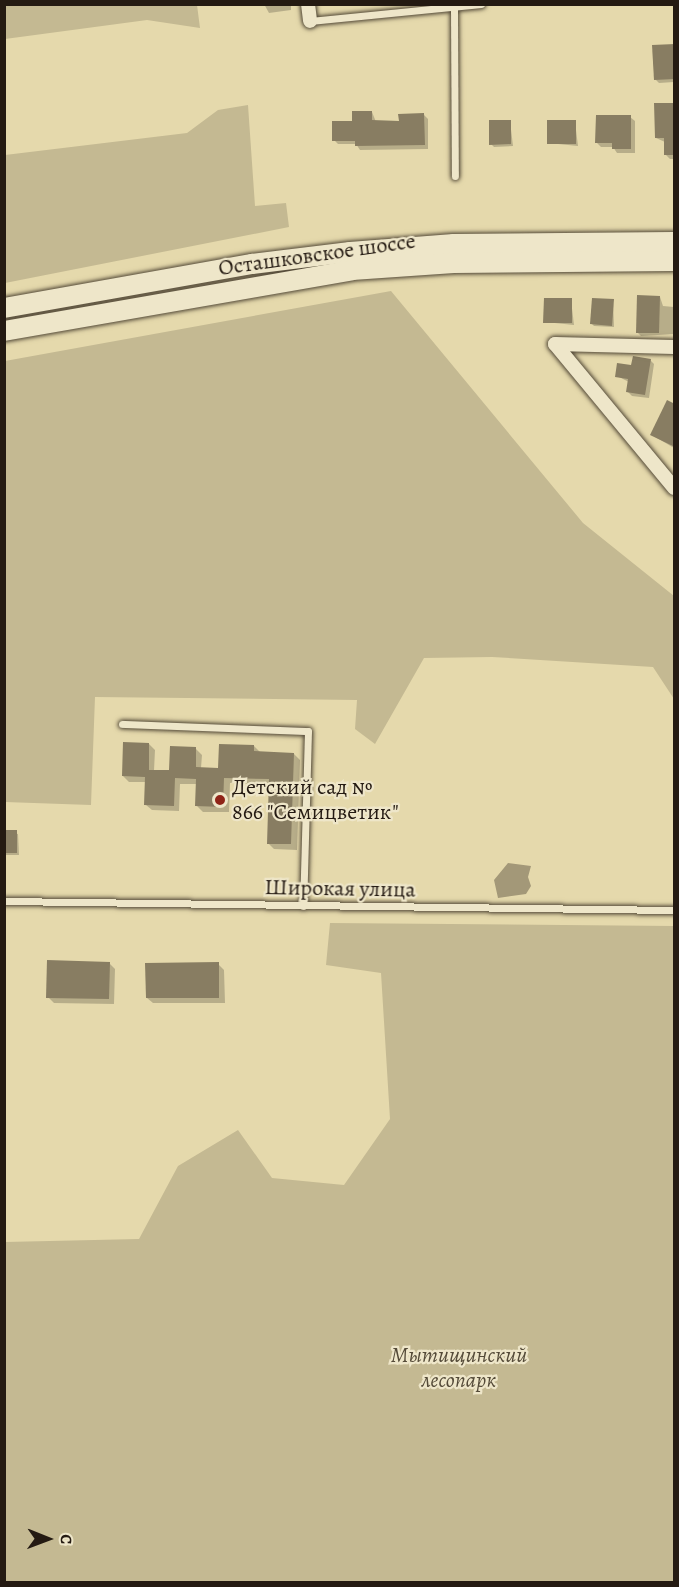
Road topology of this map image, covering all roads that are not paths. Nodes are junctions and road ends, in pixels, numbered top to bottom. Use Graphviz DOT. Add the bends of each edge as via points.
graph roads {
  1 [pos="308,4"];
  2 [pos="481,4"];
  3 [pos="454,8"];
  4 [pos="310,21"];
  5 [pos="455,176"];
  6 [pos="675,242"];
  7 [pos="675,261"];
  8 [pos="4,308"];
  9 [pos="4,331"];
  10 [pos="675,348"];
  11 [pos="675,488"];
  12 [pos="122,724"];
  13 [pos="4,901"];
  14 [pos="303,906"];
  15 [pos="675,910"];
  1 -- 4 [label="street"];
  2 -- 3 [label="lane"];
  3 -- 4 [label="lane"];
  3 -- 5 [label="lane"];
  6 -- 8 [label="main road, Осташковское шоссе" via="454,244 350,252 252,264"];
  7 -- 9 [label="main road, Осташковское шоссе" via="454,263 352,270"];
  10 -- 11 [label="street" via="555,345"];
  12 -- 14 [label="lane" via="308,731"];
  13 -- 14 [label="lane, Широкая улица"];
  14 -- 15 [label="lane, Широкая улица"];
}
